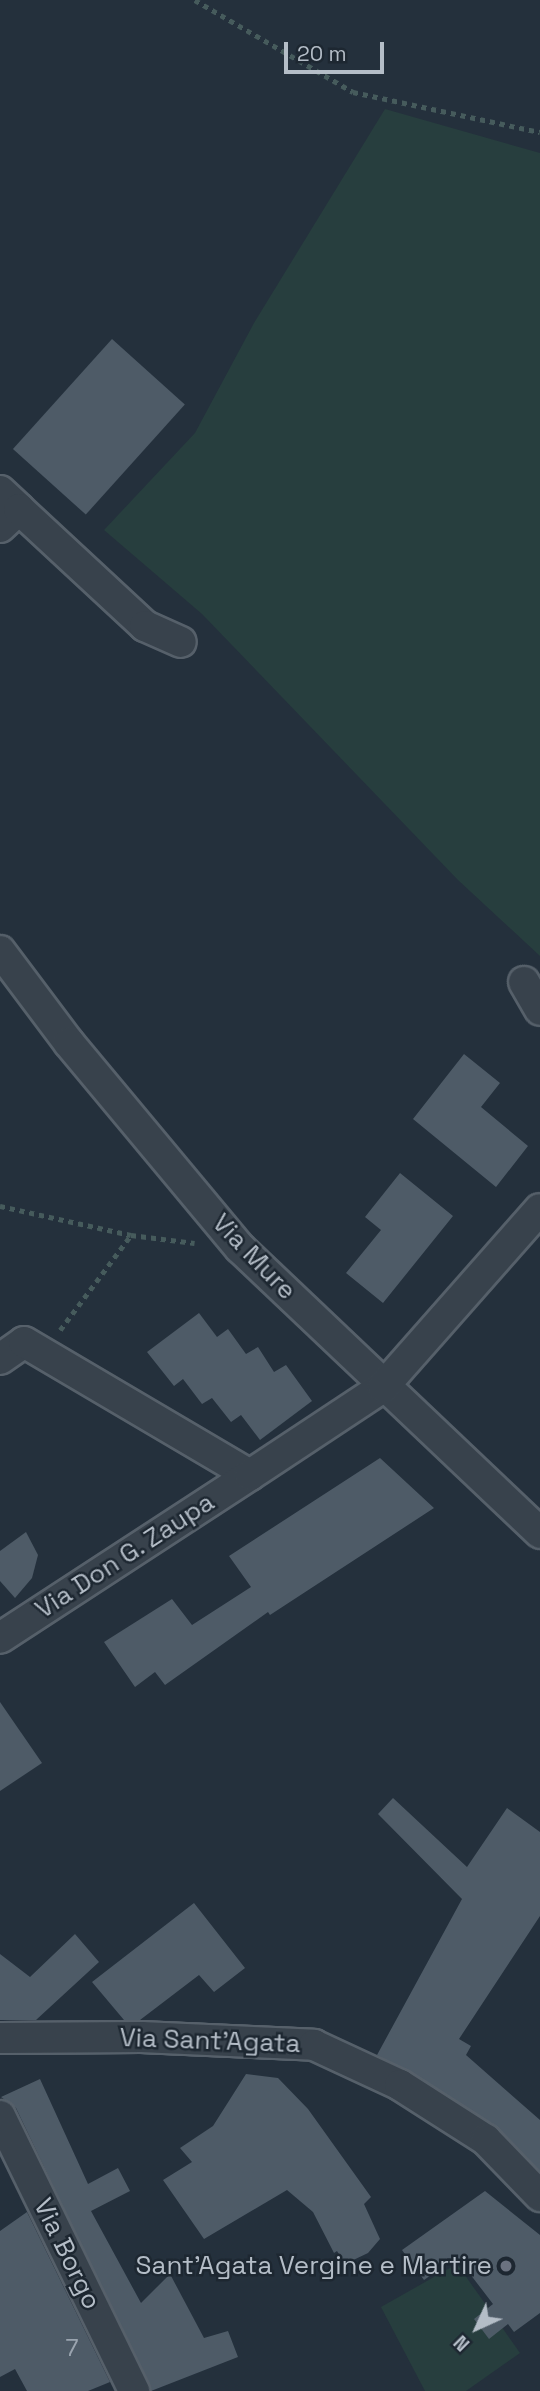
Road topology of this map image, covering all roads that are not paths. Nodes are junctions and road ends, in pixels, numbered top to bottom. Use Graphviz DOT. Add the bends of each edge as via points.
graph roads {
  1 [pos="6,509"];
  2 [pos="181,642"];
  3 [pos="0,951"];
  4 [pos="524,982"];
  5 [pos="540,1010"];
  6 [pos="540,1209"];
  7 [pos="0,1359"];
  8 [pos="383,1387"];
  9 [pos="250,1475"];
  10 [pos="540,1533"];
  11 [pos="0,1638"];
  12 [pos="0,2038"];
  13 [pos="0,2116"];
  14 [pos="540,2196"];
  15 [pos="134,2391"];
  1 -- 2 [label="street" via="145,626"];
  3 -- 8 [label="street, Via Mure" via="69,1043 240,1248"];
  4 -- 5 [label="street"];
  6 -- 8 [label="street, Via Don G. Zaupa"];
  7 -- 9 [label="street, Via Don G. Zaupa" via="24,1342"];
  8 -- 9 [label="street, Via Don G. Zaupa"];
  8 -- 10 [label="street, Via Mure"];
  9 -- 11 [label="street, Via Don G. Zaupa"];
  12 -- 14 [label="street, Via Sant'Agata" via="141,2036 314,2045 400,2085 486,2140"];
  13 -- 15 [label="street, Via Borgo"];
}
